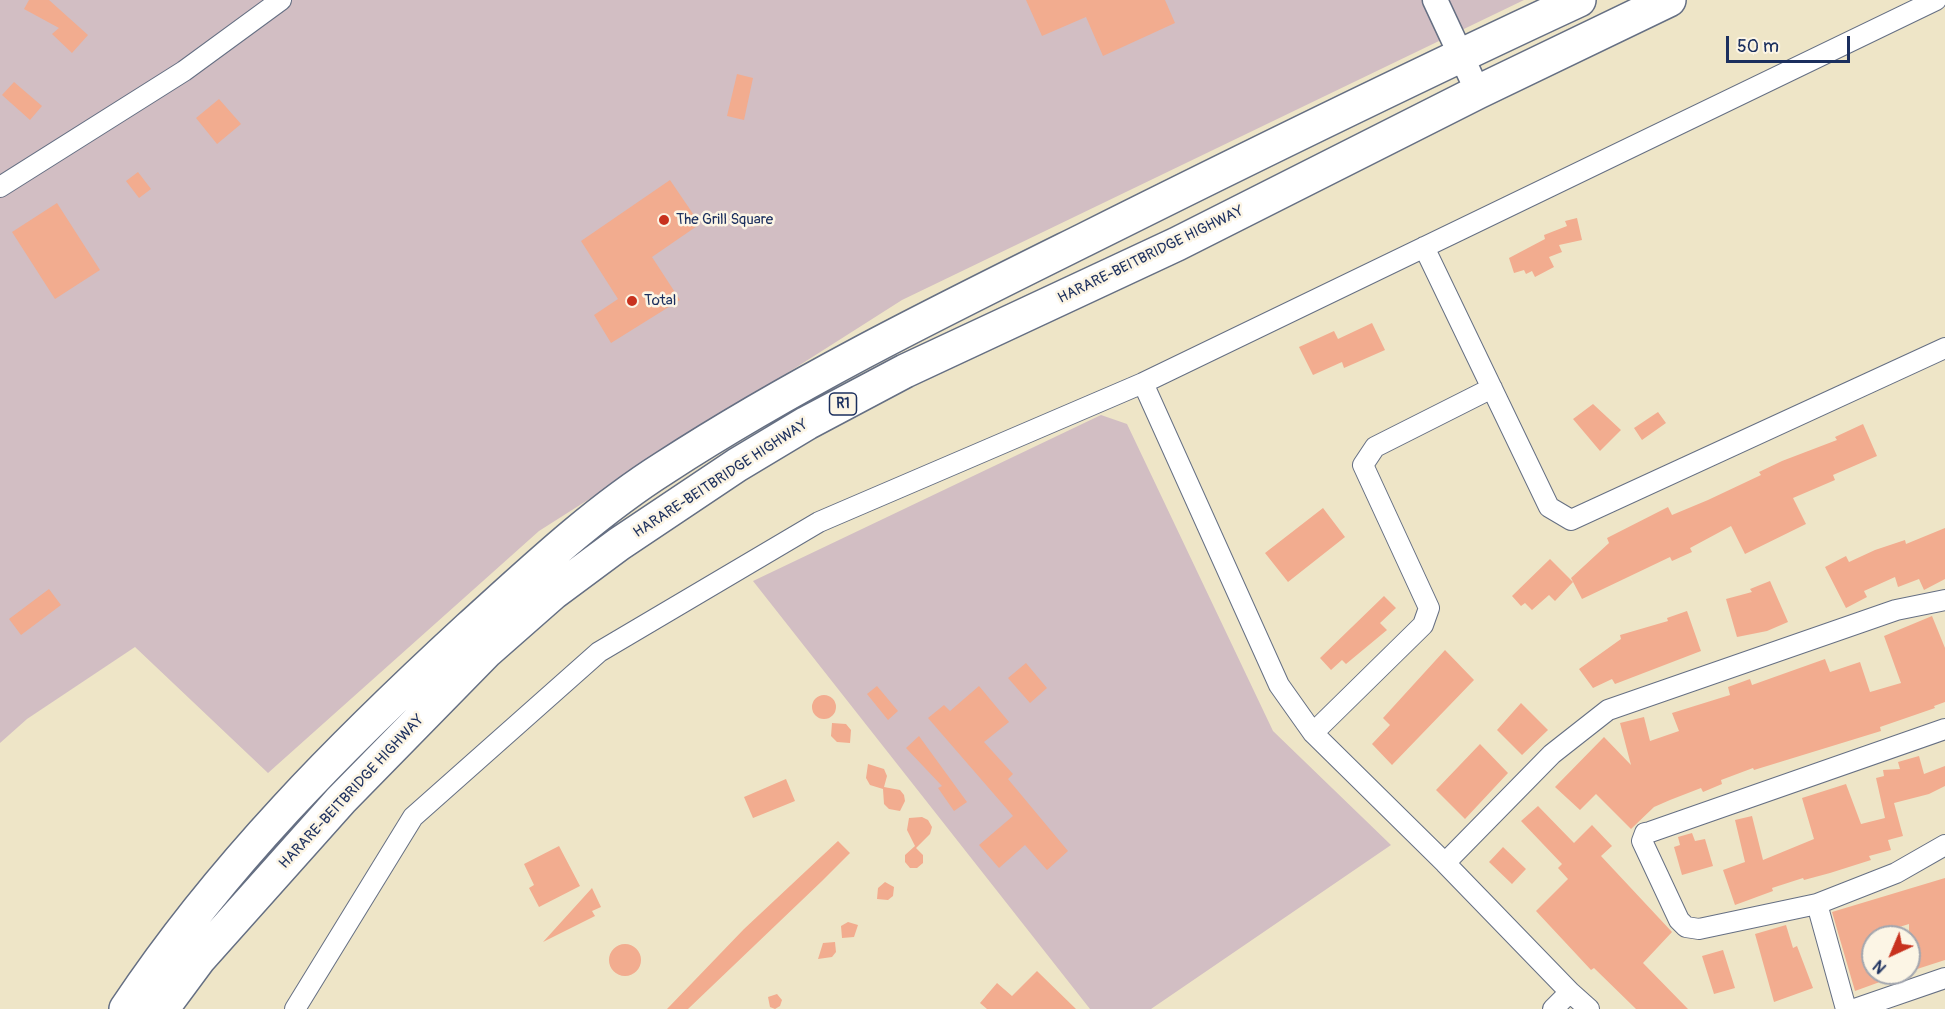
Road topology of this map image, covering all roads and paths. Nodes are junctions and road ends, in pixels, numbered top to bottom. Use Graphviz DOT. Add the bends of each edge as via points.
graph roads {
  1 [pos="281,0"];
  2 [pos="1435,0"];
  3 [pos="1579,0"];
  4 [pos="1669,0"];
  5 [pos="1936,0"];
  6 [pos="1461,55"];
  7 [pos="1478,92"];
  8 [pos="0,188"];
  9 [pos="1424,247"];
  10 [pos="1945,348"];
  11 [pos="1143,383"];
  12 [pos="1492,388"];
  13 [pos="1945,600"];
  14 [pos="1945,729"];
  15 [pos="1313,733"];
  16 [pos="1945,845"];
  17 [pos="1445,863"];
  18 [pos="1816,904"];
  19 [pos="160,957"];
  20 [pos="1945,978"];
  21 [pos="1570,992"];
  22 [pos="118,1009"];
  23 [pos="126,1009"];
  24 [pos="162,1009"];
  25 [pos="295,1009"];
  26 [pos="1553,1009"];
  27 [pos="1589,1009"];
  28 [pos="1846,1009"];
  29 [pos="1855,1009"];
  1 -- 8 [label="street" via="184,71"];
  2 -- 6 [label="street"];
  3 -- 6 [label="highway, R1"];
  4 -- 7 [label="highway, HARARE-BEITBRIDGE HIGHWAY / R1"];
  5 -- 9 [label="street"];
  6 -- 7 [label="street"];
  6 -- 19 [label="highway, R1" via="904,329 789,391 662,469 544,560 408,684 248,848"];
  7 -- 24 [label="highway, HARARE-BEITBRIDGE HIGHWAY / R1" via="1178,244 905,371 737,465 619,544 553,593 488,651 341,800 199,959"];
  9 -- 11 [label="street"];
  9 -- 12 [label="street"];
  10 -- 12 [label="street" via="1571,520 1549,507"];
  11 -- 15 [label="street" via="1280,685"];
  11 -- 25 [label="street" via="819,522 599,652 413,817"];
  12 -- 15 [label="street" via="1375,447 1363,465 1429,608 1424,626"];
  13 -- 17 [label="street" via="1896,610 1608,710 1552,754"];
  14 -- 18 [label="street" via="1642,836 1679,920 1686,927 1699,929"];
  15 -- 17 [label="street"];
  16 -- 18 [label="street" via="1896,873"];
  17 -- 21 [label="street"];
  18 -- 28 [label="street"];
  19 -- 22 [label="highway, R1"];
  19 -- 23 [label="highway, R1"];
  20 -- 29 [label="street"];
  21 -- 26 [label="street"];
  21 -- 27 [label="street"];
}
